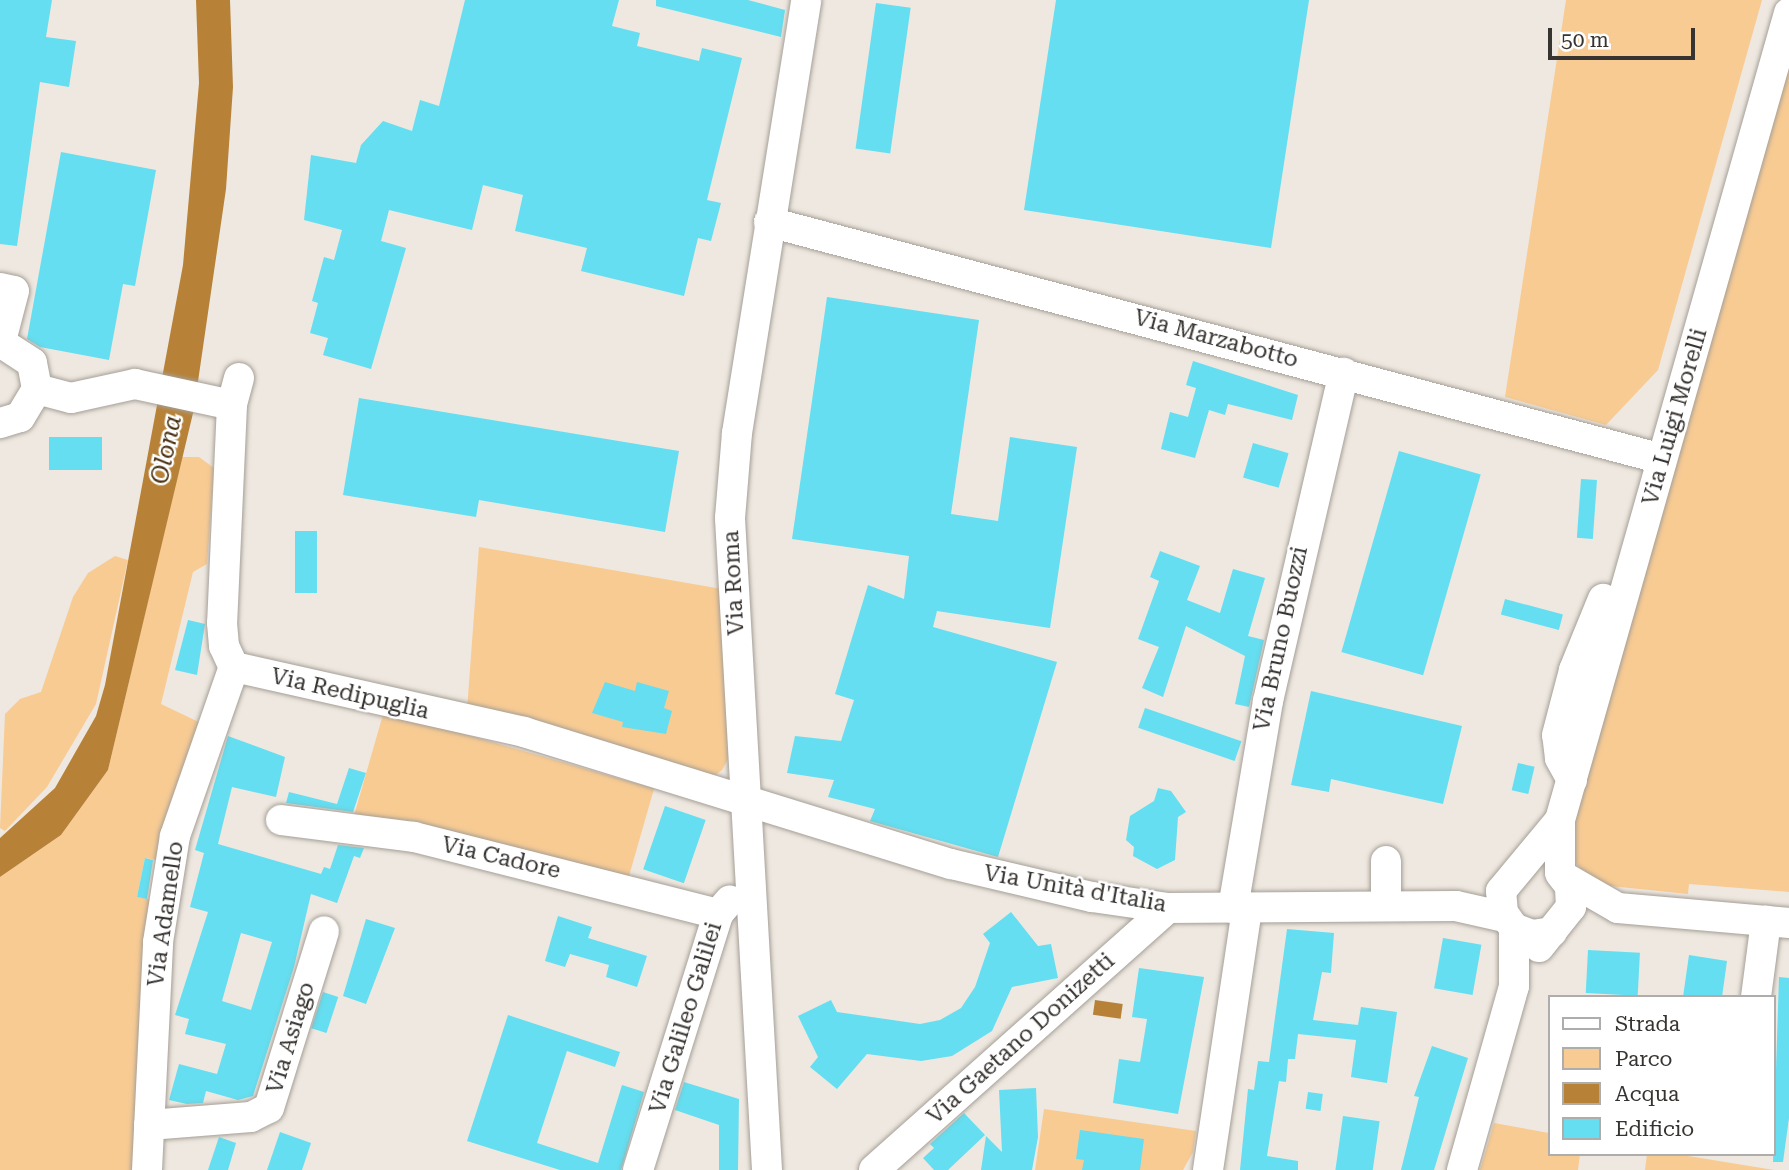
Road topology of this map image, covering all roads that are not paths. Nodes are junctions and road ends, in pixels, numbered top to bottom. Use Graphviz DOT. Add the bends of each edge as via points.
graph roads {
  1 [pos="806,0"];
  2 [pos="1789,13"];
  3 [pos="768,222"];
  4 [pos="0,288"];
  5 [pos="1,341"];
  6 [pos="1344,373"];
  7 [pos="37,389"];
  8 [pos="0,423"];
  9 [pos="1662,459"];
  10 [pos="234,667"];
  11 [pos="746,802"];
  12 [pos="281,820"];
  13 [pos="1560,820"];
  14 [pos="1386,861"];
  15 [pos="1515,873"];
  16 [pos="751,875"];
  17 [pos="1562,875"];
  18 [pos="1386,906"];
  19 [pos="1456,906"];
  20 [pos="1168,908"];
  21 [pos="1618,908"];
  22 [pos="1240,909"];
  23 [pos="718,914"];
  24 [pos="1510,922"];
  25 [pos="1777,922"];
  26 [pos="1557,929"];
  27 [pos="324,931"];
  28 [pos="1514,986"];
  29 [pos="1757,995"];
  30 [pos="149,1125"];
  31 [pos="147,1170"];
  32 [pos="638,1170"];
  33 [pos="767,1170"];
  34 [pos="874,1170"];
  35 [pos="1208,1170"];
  36 [pos="1462,1170"];
  1 -- 3 [label="street, Via Roma"];
  2 -- 9 [label="street, Via Luigi Morelli"];
  3 -- 6 [label="street, Via Marzabotto"];
  3 -- 11 [label="street, Via Roma" via="737,433 730,518"];
  4 -- 5 [label="street" via="15,290"];
  5 -- 7 [label="street" via="32,363"];
  6 -- 9 [label="street, Via Marzabotto"];
  6 -- 22 [label="street, Via Bruno Buozzi" via="1270,690"];
  7 -- 8 [label="street" via="20,417"];
  7 -- 10 [label="street" via="71,398 135,384 155,390 225,394 222,623 224,646"];
  9 -- 13 [label="street, Via Luigi Morelli"];
  10 -- 11 [label="street, Via Redipuglia" via="524,732"];
  10 -- 30 [label="street, Via Adamello" via="175,836 158,942"];
  11 -- 16 [label="street, Via Roma"];
  11 -- 20 [label="street, Via Unità d'Italia" via="994,876"];
  12 -- 23 [label="street, Via Cadore" via="414,837"];
  13 -- 15 [label="street, Via Luigi Morelli"];
  13 -- 17 [label="street, Via Luigi Morelli"];
  14 -- 18 [label="street"];
  15 -- 17 [label="street" via="1547,865"];
  15 -- 19 [label="street, Via Unità d'Italia"];
  15 -- 24 [label="street, Via Luigi Morelli" via="1500,904"];
  16 -- 23 [label="street, Via Galileo Galilei"];
  16 -- 33 [label="street, Via Roma"];
  17 -- 21 [label="street"];
  17 -- 26 [label="street, Via Luigi Morelli" via="1572,897"];
  18 -- 19 [label="street, Via Unità d'Italia"];
  18 -- 22 [label="street, Via Unità d'Italia"];
  19 -- 24 [label="street, Via Unità d'Italia"];
  20 -- 22 [label="street, Via Unità d'Italia"];
  20 -- 34 [label="street, Via Gaetano Donizetti"];
  21 -- 25 [label="street"];
  21 -- 26 [label="street"];
  22 -- 35 [label="street, Via Bruno Buozzi"];
  23 -- 32 [label="street, Via Galileo Galilei"];
  24 -- 26 [label="street" via="1532,935"];
  24 -- 28 [label="street, Via Luigi Morelli"];
  25 -- 29 [label="street"];
  26 -- 28 [label="street, Via Luigi Morelli"];
  27 -- 30 [label="street, Via Asiago" via="269,1108 251,1117"];
  28 -- 36 [label="street, Via Luigi Morelli"];
  30 -- 31 [label="street, Via Adamello"];
}
